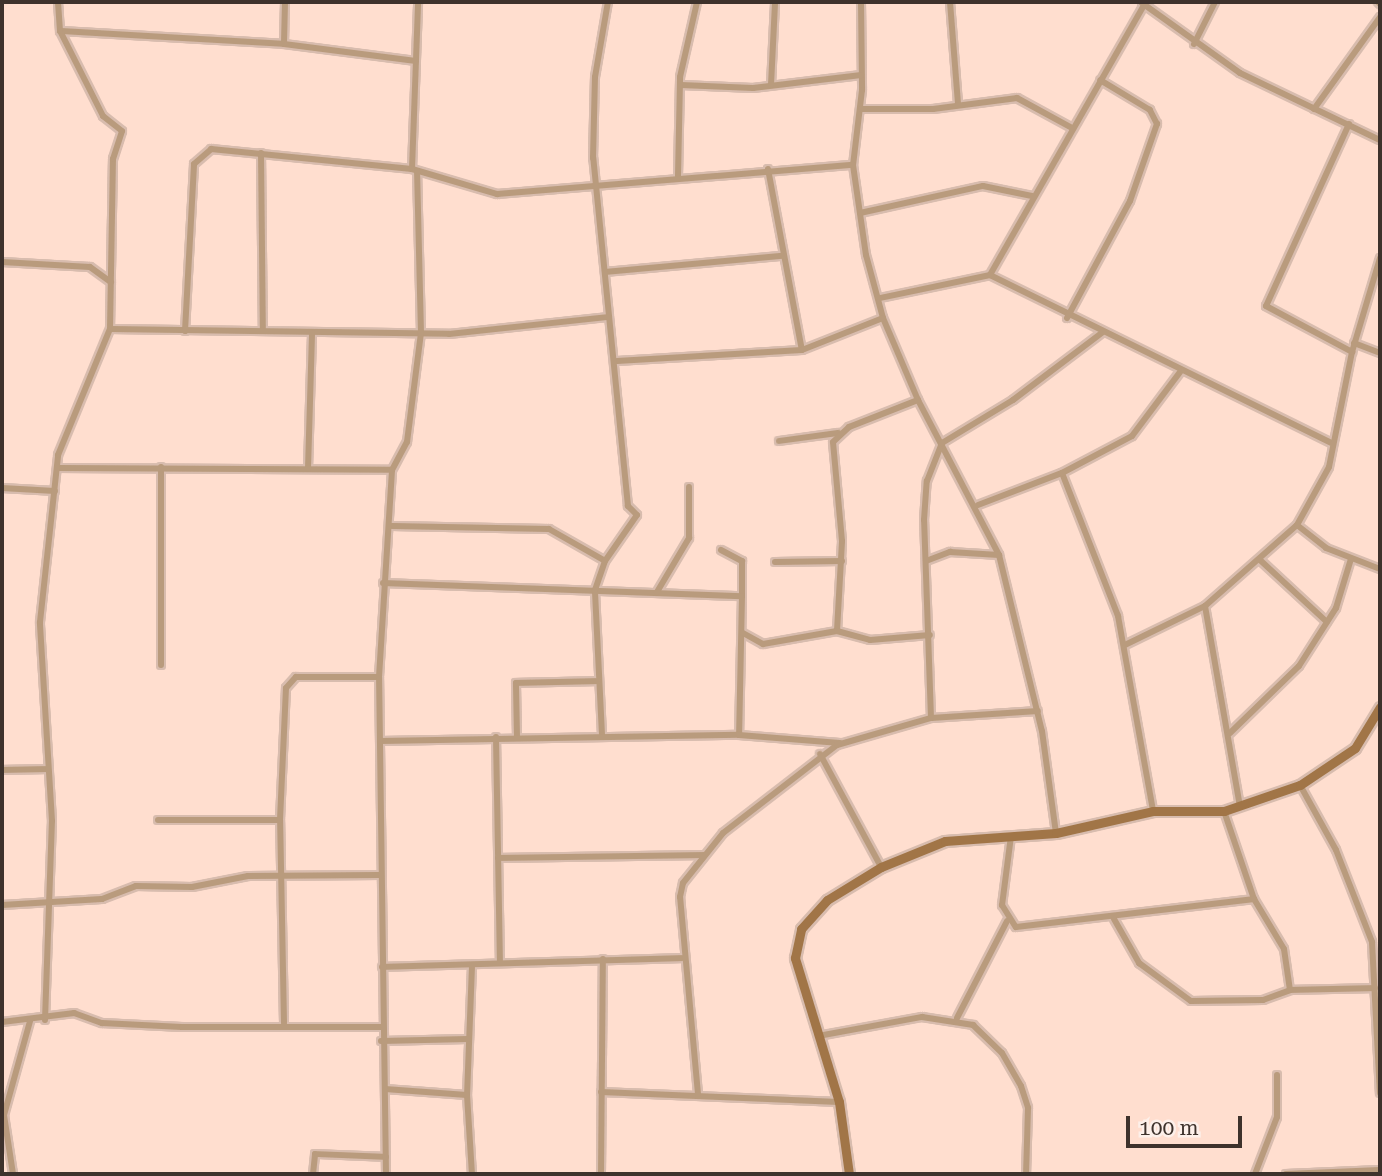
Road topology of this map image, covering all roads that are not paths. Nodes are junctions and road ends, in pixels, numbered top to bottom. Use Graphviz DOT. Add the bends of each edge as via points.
graph roads {
  1 [pos="58,2"];
  2 [pos="285,2"];
  3 [pos="418,2"];
  4 [pos="608,2"];
  5 [pos="697,2"];
  6 [pos="775,2"];
  7 [pos="861,2"];
  8 [pos="950,2"];
  9 [pos="1215,2"];
  10 [pos="1143,3"];
  11 [pos="1380,17"];
  12 [pos="60,30"];
  13 [pos="284,44"];
  14 [pos="1194,44"];
  15 [pos="416,61"];
  16 [pos="861,75"];
  17 [pos="1100,80"];
  18 [pos="681,85"];
  19 [pos="771,85"];
  20 [pos="958,104"];
  21 [pos="861,109"];
  22 [pos="1314,109"];
  23 [pos="1349,124"];
  24 [pos="1072,128"];
  25 [pos="1380,140"];
  26 [pos="261,153"];
  27 [pos="853,164"];
  28 [pos="768,169"];
  29 [pos="414,170"];
  30 [pos="678,176"];
  31 [pos="597,184"];
  32 [pos="1032,197"];
  33 [pos="860,213"];
  34 [pos="782,256"];
  35 [pos="1380,258"];
  36 [pos="2,262"];
  37 [pos="605,272"];
  38 [pos="990,275"];
  39 [pos="111,282"];
  40 [pos="880,299"];
  41 [pos="609,317"];
  42 [pos="883,318"];
  43 [pos="1067,318"];
  44 [pos="110,329"];
  45 [pos="185,331"];
  46 [pos="263,331"];
  47 [pos="1103,332"];
  48 [pos="421,333"];
  49 [pos="312,334"];
  50 [pos="1354,343"];
  51 [pos="802,350"];
  52 [pos="1352,352"];
  53 [pos="1380,353"];
  54 [pos="618,361"];
  55 [pos="1180,372"];
  56 [pos="918,400"];
  57 [pos="838,433"];
  58 [pos="779,441"];
  59 [pos="942,443"];
  60 [pos="1331,443"];
  61 [pos="161,467"];
  62 [pos="58,468"];
  63 [pos="308,469"];
  64 [pos="392,470"];
  65 [pos="1062,473"];
  66 [pos="689,487"];
  67 [pos="2,488"];
  68 [pos="55,492"];
  69 [pos="978,505"];
  70 [pos="393,526"];
  71 [pos="1297,526"];
  72 [pos="721,550"];
  73 [pos="999,555"];
  74 [pos="1351,559"];
  75 [pos="1260,560"];
  76 [pos="605,561"];
  77 [pos="842,561"];
  78 [pos="926,561"];
  79 [pos="775,562"];
  80 [pos="1380,569"];
  81 [pos="383,583"];
  82 [pos="595,590"];
  83 [pos="657,592"];
  84 [pos="742,596"];
  85 [pos="1205,606"];
  86 [pos="1327,622"];
  87 [pos="837,631"];
  88 [pos="743,633"];
  89 [pos="930,635"];
  90 [pos="1125,645"];
  91 [pos="161,665"];
  92 [pos="379,677"];
  93 [pos="598,681"];
  94 [pos="1380,707"];
  95 [pos="1038,711"];
  96 [pos="931,718"];
  97 [pos="1230,733"];
  98 [pos="602,735"];
  99 [pos="739,735"];
  100 [pos="495,737"];
  101 [pos="517,737"];
  102 [pos="380,741"];
  103 [pos="843,743"];
  104 [pos="820,754"];
  105 [pos="47,769"];
  106 [pos="2,771"];
  107 [pos="1300,786"];
  108 [pos="1240,806"];
  109 [pos="1153,811"];
  110 [pos="1224,811"];
  111 [pos="158,820"];
  112 [pos="280,820"];
  113 [pos="1056,833"];
  114 [pos="1011,834"];
  115 [pos="704,855"];
  116 [pos="498,858"];
  117 [pos="881,867"];
  118 [pos="284,874"];
  119 [pos="380,874"];
  120 [pos="1254,898"];
  121 [pos="52,901"];
  122 [pos="2,905"];
  123 [pos="1114,919"];
  124 [pos="1007,921"];
  125 [pos="1380,941"];
  126 [pos="1372,942"];
  127 [pos="682,958"];
  128 [pos="603,959"];
  129 [pos="500,961"];
  130 [pos="472,966"];
  131 [pos="382,967"];
  132 [pos="1375,988"];
  133 [pos="1290,989"];
  134 [pos="957,1018"];
  135 [pos="45,1020"];
  136 [pos="30,1021"];
  137 [pos="2,1022"];
  138 [pos="284,1023"];
  139 [pos="381,1027"];
  140 [pos="817,1036"];
  141 [pos="468,1039"];
  142 [pos="381,1041"];
  143 [pos="1277,1075"];
  144 [pos="385,1089"];
  145 [pos="601,1092"];
  146 [pos="1380,1093"];
  147 [pos="698,1094"];
  148 [pos="467,1095"];
  149 [pos="839,1102"];
  150 [pos="3,1115"];
  151 [pos="386,1157"];
  152 [pos="1380,1170"];
  153 [pos="13,1174"];
  154 [pos="313,1174"];
  155 [pos="386,1174"];
  156 [pos="472,1174"];
  157 [pos="601,1174"];
  158 [pos="849,1174"];
  159 [pos="1026,1174"];
  160 [pos="1255,1174"];
  161 [pos="1286,1174"];
  1 -- 12 [label="street"];
  2 -- 13 [label="street"];
  3 -- 15 [label="street"];
  4 -- 31 [label="street" via="592,131"];
  5 -- 18 [label="street"];
  6 -- 19 [label="street"];
  7 -- 16 [label="street"];
  8 -- 20 [label="street"];
  9 -- 14 [label="street"];
  10 -- 14 [label="street"];
  10 -- 17 [label="street"];
  11 -- 22 [label="street"];
  12 -- 13 [label="street"];
  12 -- 39 [label="street" via="103,116 122,131 113,159"];
  13 -- 15 [label="street"];
  14 -- 22 [label="street"];
  15 -- 29 [label="street"];
  16 -- 19 [label="street"];
  16 -- 21 [label="street"];
  17 -- 24 [label="street"];
  17 -- 43 [label="street" via="1150,110 1157,124 1130,201"];
  18 -- 19 [label="street" via="695,90"];
  18 -- 30 [label="street"];
  20 -- 21 [label="street"];
  20 -- 24 [label="street" via="1017,98"];
  21 -- 27 [label="street"];
  22 -- 23 [label="street"];
  23 -- 25 [label="street"];
  23 -- 52 [label="street" via="1266,306"];
  24 -- 32 [label="street"];
  26 -- 29 [label="street"];
  26 -- 45 [label="street" via="211,149 194,164"];
  26 -- 46 [label="street"];
  27 -- 28 [label="street"];
  27 -- 33 [label="street"];
  28 -- 30 [label="street"];
  28 -- 34 [label="street"];
  29 -- 31 [label="street" via="496,194"];
  29 -- 48 [label="street"];
  30 -- 31 [label="street"];
  31 -- 37 [label="street"];
  32 -- 33 [label="street" via="983,186"];
  32 -- 38 [label="street"];
  33 -- 40 [label="street"];
  34 -- 37 [label="street"];
  34 -- 51 [label="street"];
  35 -- 50 [label="street"];
  36 -- 39 [label="street" via="90,267"];
  37 -- 41 [label="street"];
  38 -- 40 [label="street"];
  38 -- 43 [label="street"];
  39 -- 44 [label="street"];
  40 -- 42 [label="street"];
  41 -- 48 [label="street"];
  41 -- 54 [label="street"];
  42 -- 51 [label="street"];
  42 -- 56 [label="street"];
  43 -- 47 [label="street"];
  44 -- 45 [label="street"];
  44 -- 62 [label="street"];
  45 -- 46 [label="street"];
  46 -- 49 [label="street"];
  47 -- 55 [label="street"];
  47 -- 59 [label="street" via="1013,400"];
  48 -- 49 [label="street"];
  48 -- 64 [label="street" via="407,442"];
  49 -- 63 [label="street"];
  50 -- 52 [label="street"];
  50 -- 53 [label="street"];
  51 -- 54 [label="street"];
  52 -- 60 [label="street"];
  54 -- 76 [label="street" via="628,506 637,515"];
  55 -- 60 [label="street"];
  55 -- 65 [label="street" via="1132,436"];
  56 -- 57 [label="street"];
  56 -- 59 [label="street"];
  57 -- 58 [label="street"];
  57 -- 77 [label="street" via="832,456"];
  59 -- 69 [label="street"];
  59 -- 78 [label="street" via="927,481"];
  60 -- 71 [label="street" via="1321,486"];
  61 -- 62 [label="street"];
  61 -- 63 [label="street"];
  61 -- 91 [label="street"];
  62 -- 68 [label="street"];
  63 -- 64 [label="street"];
  64 -- 70 [label="street"];
  65 -- 69 [label="street"];
  65 -- 90 [label="street"];
  66 -- 83 [label="street" via="689,538"];
  67 -- 68 [label="street"];
  68 -- 105 [label="street" via="39,642"];
  69 -- 73 [label="street"];
  70 -- 76 [label="street" via="549,528"];
  70 -- 81 [label="street"];
  71 -- 74 [label="street"];
  71 -- 75 [label="street"];
  72 -- 84 [label="street" via="743,561"];
  73 -- 78 [label="street" via="950,552"];
  73 -- 95 [label="street"];
  74 -- 80 [label="street"];
  74 -- 86 [label="street"];
  75 -- 85 [label="street"];
  75 -- 86 [label="street"];
  76 -- 82 [label="street"];
  77 -- 79 [label="street"];
  77 -- 87 [label="street"];
  78 -- 89 [label="street"];
  81 -- 82 [label="street"];
  81 -- 92 [label="street"];
  82 -- 83 [label="street"];
  82 -- 93 [label="street"];
  83 -- 84 [label="street"];
  84 -- 88 [label="street"];
  85 -- 90 [label="street"];
  85 -- 97 [label="street"];
  86 -- 97 [label="street" via="1282,686"];
  87 -- 88 [label="street" via="763,644"];
  87 -- 89 [label="street" via="870,640"];
  88 -- 99 [label="street"];
  89 -- 96 [label="street"];
  90 -- 109 [label="street"];
  92 -- 102 [label="street"];
  92 -- 112 [label="street" via="288,682"];
  93 -- 98 [label="street"];
  93 -- 101 [label="street" via="516,682"];
  94 -- 107 [label="street" via="1355,748"];
  95 -- 96 [label="street"];
  95 -- 113 [label="street"];
  96 -- 103 [label="street"];
  97 -- 108 [label="street"];
  98 -- 99 [label="street"];
  98 -- 101 [label="street"];
  99 -- 103 [label="street"];
  100 -- 101 [label="street"];
  100 -- 102 [label="street"];
  100 -- 116 [label="street"];
  102 -- 119 [label="street"];
  103 -- 104 [label="street"];
  104 -- 115 [label="street"];
  104 -- 117 [label="street"];
  105 -- 106 [label="street"];
  105 -- 121 [label="street"];
  107 -- 108 [label="street"];
  107 -- 126 [label="street" via="1336,850"];
  108 -- 110 [label="street"];
  109 -- 110 [label="street"];
  109 -- 113 [label="street"];
  110 -- 120 [label="street"];
  111 -- 112 [label="street"];
  112 -- 118 [label="street"];
  113 -- 114 [label="street"];
  114 -- 117 [label="street" via="945,841"];
  114 -- 124 [label="street" via="1002,905"];
  115 -- 116 [label="street"];
  115 -- 127 [label="street" via="680,897"];
  116 -- 129 [label="street"];
  117 -- 140 [label="street" via="827,900 801,929 795,958"];
  118 -- 119 [label="street"];
  118 -- 121 [label="street" via="192,887 136,886 108,898"];
  118 -- 138 [label="street"];
  119 -- 131 [label="street"];
  120 -- 123 [label="street"];
  120 -- 133 [label="street" via="1284,948"];
  121 -- 122 [label="street"];
  121 -- 135 [label="street"];
  123 -- 124 [label="street" via="1025,927"];
  123 -- 133 [label="street" via="1139,963 1191,1001 1263,1000"];
  124 -- 134 [label="street"];
  125 -- 126 [label="street"];
  126 -- 132 [label="street"];
  127 -- 128 [label="street"];
  127 -- 147 [label="street"];
  128 -- 129 [label="street"];
  128 -- 145 [label="street"];
  129 -- 130 [label="street"];
  130 -- 131 [label="street"];
  130 -- 141 [label="street"];
  131 -- 139 [label="street"];
  132 -- 133 [label="street"];
  132 -- 146 [label="street"];
  134 -- 140 [label="street" via="899,1019"];
  134 -- 159 [label="street" via="984,1033 1021,1086 1028,1108"];
  135 -- 136 [label="street"];
  135 -- 138 [label="street" via="74,1013 102,1023 182,1027"];
  136 -- 137 [label="street"];
  136 -- 150 [label="street"];
  138 -- 139 [label="street"];
  139 -- 142 [label="street"];
  140 -- 149 [label="street"];
  141 -- 142 [label="street"];
  141 -- 148 [label="street"];
  142 -- 144 [label="street"];
  143 -- 160 [label="street" via="1277,1117"];
  144 -- 148 [label="street"];
  144 -- 151 [label="street"];
  145 -- 147 [label="street"];
  145 -- 157 [label="street"];
  147 -- 149 [label="street"];
  148 -- 156 [label="street"];
  149 -- 158 [label="street"];
  150 -- 153 [label="street"];
  151 -- 154 [label="street" via="315,1154"];
  151 -- 155 [label="street"];
  152 -- 161 [label="street"];
}
